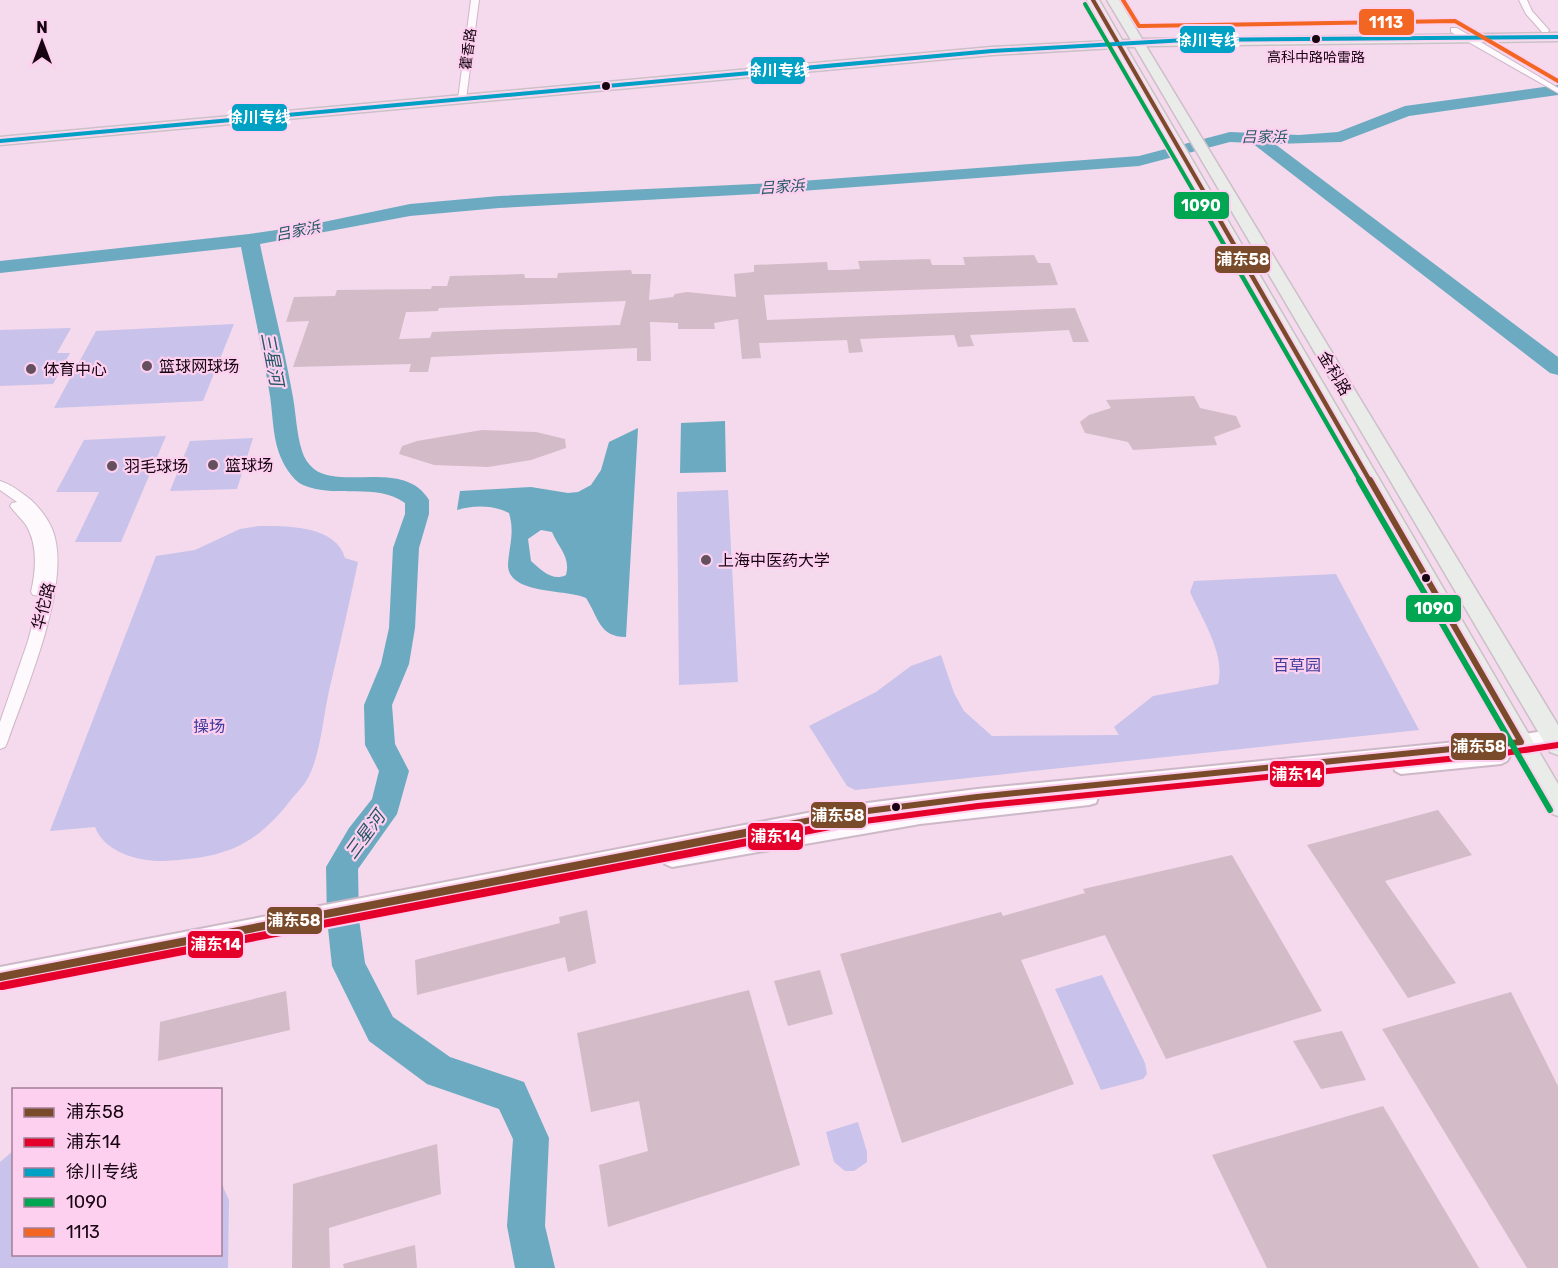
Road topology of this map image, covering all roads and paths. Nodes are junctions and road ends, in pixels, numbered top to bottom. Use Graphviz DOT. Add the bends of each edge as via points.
graph roads {
  1 [pos="475,0"];
  2 [pos="1093,0"];
  3 [pos="1113,0"];
  4 [pos="1523,0"];
  5 [pos="1545,30"];
  6 [pos="1558,30"];
  7 [pos="1459,34"];
  8 [pos="1558,37"];
  9 [pos="1136,39"];
  10 [pos="1117,40"];
  11 [pos="1558,91"];
  12 [pos="462,95"];
  13 [pos="0,133"];
  14 [pos="0,141"];
  15 [pos="0,485"];
  16 [pos="0,494"];
  17 [pos="0,712"];
  18 [pos="1557,741"];
  19 [pos="0,742"];
  20 [pos="1524,747"];
  21 [pos="1558,806"];
  22 [pos="316,920"];
  23 [pos="0,977"];
  24 [pos="0,987"];
  1 -- 12 [label="street, 藿香路"];
  2 -- 10 [label="main road, 金科路"];
  3 -- 9 [label="main road, 金科路"];
  4 -- 5 [label="street"];
  5 -- 6 [label="main road"];
  5 -- 7 [label="main road"];
  7 -- 8 [label="main road"];
  7 -- 9 [label="main road"];
  7 -- 11 [label="street"];
  9 -- 10 [label="main road"];
  9 -- 18 [label="main road, 金科路"];
  10 -- 12 [label="main road"];
  10 -- 20 [label="main road, 金科路"];
  12 -- 13 [label="main road"];
  12 -- 14 [label="main road"];
  15 -- 19 [label="street, 华佗路" via="32,507 44,524 52,559 45,604"];
  16 -- 17 [label="street, 华佗路" via="24,513 34,528 43,562 35,606"];
  18 -- 20 [label="street"];
  20 -- 21 [label="main road, 金科路"];
  20 -- 22 [label="street" via="920,816"];
  22 -- 23 [label="street"];
  22 -- 24 [label="street"];
}
